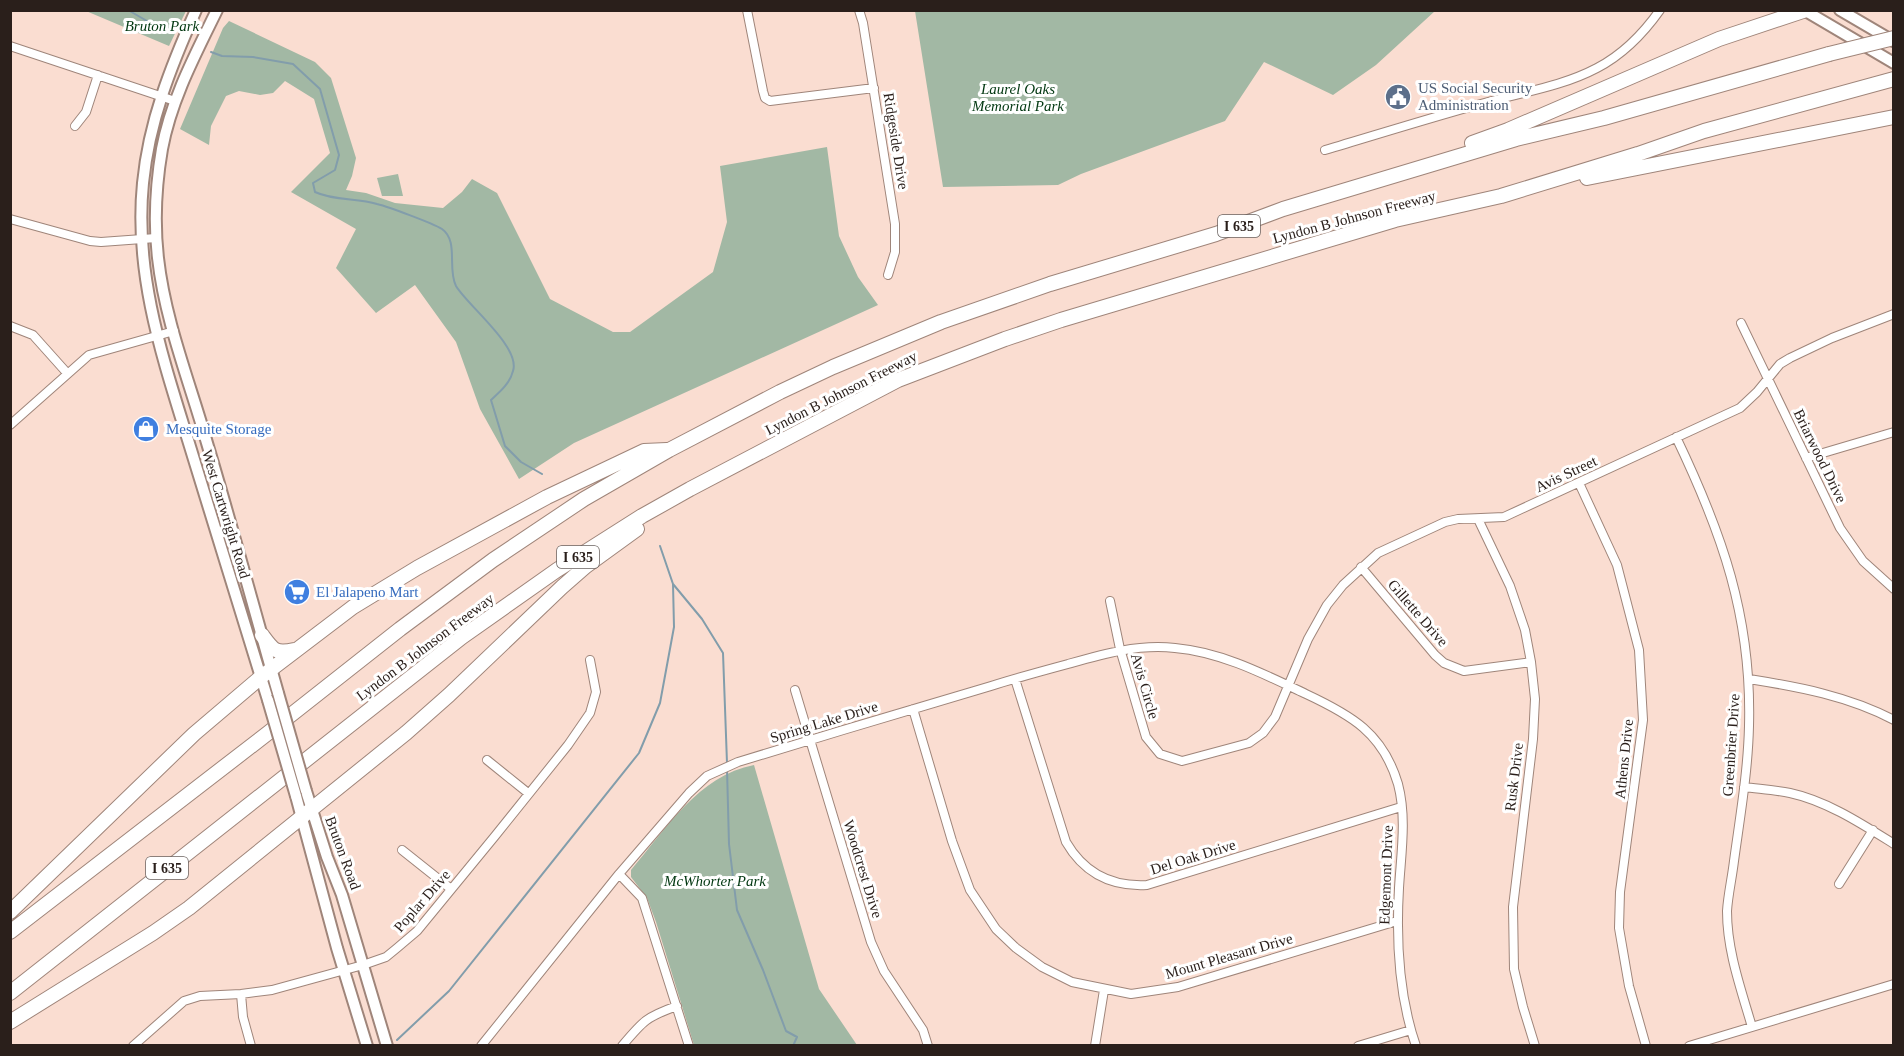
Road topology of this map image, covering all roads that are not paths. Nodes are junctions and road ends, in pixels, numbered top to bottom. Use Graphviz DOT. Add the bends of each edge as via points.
graph roads {
  1 [pos="196,10"];
  2 [pos="218,10"];
  3 [pos="860,10"];
  4 [pos="1660,10"];
  5 [pos="1768,10"];
  6 [pos="1840,10"];
  7 [pos="749,11"];
  8 [pos="1805,11"];
  9 [pos="1753,27"];
  10 [pos="1893,40"];
  11 [pos="10,46"];
  12 [pos="1893,63"];
  13 [pos="98,75"];
  14 [pos="1893,79"];
  15 [pos="874,88"];
  16 [pos="160,97"];
  17 [pos="175,101"];
  18 [pos="1893,117"];
  19 [pos="75,126"];
  20 [pos="1326,150"];
  21 [pos="1351,187"];
  22 [pos="1501,196"];
  23 [pos="10,219"];
  24 [pos="156,238"];
  25 [pos="141,239"];
  26 [pos="888,275"];
  27 [pos="1893,314"];
  28 [pos="1742,322"];
  29 [pos="10,326"];
  30 [pos="174,331"];
  31 [pos="156,336"];
  32 [pos="68,372"];
  33 [pos="1768,380"];
  34 [pos="10,425"];
  35 [pos="1893,432"];
  36 [pos="1676,437"];
  37 [pos="766,449"];
  38 [pos="669,450"];
  39 [pos="1806,458"];
  40 [pos="1579,483"];
  41 [pos="1478,519"];
  42 [pos="235,539"];
  43 [pos="219,544"];
  44 [pos="1361,567"];
  45 [pos="1893,589"];
  46 [pos="252,599"];
  47 [pos="1110,601"];
  48 [pos="238,603"];
  49 [pos="262,635"];
  50 [pos="1120,649"];
  51 [pos="296,650"];
  52 [pos="590,660"];
  53 [pos="1532,662"];
  54 [pos="266,674"];
  55 [pos="1015,679"];
  56 [pos="1749,679"];
  57 [pos="1289,686"];
  58 [pos="795,690"];
  59 [pos="913,709"];
  60 [pos="1893,720"];
  61 [pos="810,740"];
  62 [pos="487,760"];
  63 [pos="1744,787"];
  64 [pos="301,793"];
  65 [pos="528,793"];
  66 [pos="1401,807"];
  67 [pos="307,814"];
  68 [pos="1873,830"];
  69 [pos="1893,844"];
  70 [pos="402,850"];
  71 [pos="619,874"];
  72 [pos="1839,884"];
  73 [pos="451,889"];
  74 [pos="10,912"];
  75 [pos="1397,921"];
  76 [pos="10,932"];
  77 [pos="363,965"];
  78 [pos="344,970"];
  79 [pos="1893,984"];
  80 [pos="1104,990"];
  81 [pos="10,993"];
  82 [pos="241,994"];
  83 [pos="677,1006"];
  84 [pos="10,1022"];
  85 [pos="1752,1027"];
  86 [pos="1411,1030"];
  87 [pos="133,1046"];
  88 [pos="251,1046"];
  89 [pos="366,1046"];
  90 [pos="387,1046"];
  91 [pos="481,1046"];
  92 [pos="622,1046"];
  93 [pos="689,1046"];
  94 [pos="928,1046"];
  95 [pos="1095,1046"];
  96 [pos="1358,1046"];
  97 [pos="1416,1046"];
  98 [pos="1535,1046"];
  99 [pos="1646,1046"];
  100 [pos="1689,1046"];
  1 -- 16 [label="main road, West Cartwright Road"];
  2 -- 17 [label="main road, West Cartwright Road"];
  3 -- 15 [label="street, Ridgeside Drive"];
  4 -- 20 [label="street" via="1623,51 1569,81 1452,111"];
  5 -- 9 [label="highway"];
  6 -- 10 [label="main road"];
  7 -- 15 [label="street" via="765,98 770,101"];
  8 -- 9 [label="highway"];
  8 -- 12 [label="main road"];
  9 -- 21 [label="highway" via="1508,130"];
  10 -- 21 [label="highway, Lyndon B Johnson Freeway / I 635, bridge" via="1828,54"];
  11 -- 13 [label="street"];
  13 -- 16 [label="street"];
  13 -- 19 [label="street" via="86,112"];
  14 -- 22 [label="highway, Lyndon B Johnson Freeway / I 635" via="1704,131"];
  15 -- 26 [label="street, Ridgeside Drive" via="895,224 895,252"];
  16 -- 17 [label="street"];
  16 -- 25 [label="main road, West Cartwright Road" via="148,147"];
  17 -- 24 [label="main road, West Cartwright Road" via="162,148"];
  18 -- 22 [label="highway"];
  21 -- 38 [label="highway, Lyndon B Johnson Freeway / I 635" via="941,322 833,367"];
  22 -- 37 [label="highway, Lyndon B Johnson Freeway / I 635" via="1395,220 1005,339 898,380"];
  23 -- 25 [label="street" via="90,241"];
  24 -- 25 [label="street"];
  24 -- 30 [label="main road, West Cartwright Road"];
  25 -- 31 [label="main road, West Cartwright Road"];
  27 -- 33 [label="street, Avis Street" via="1790,358"];
  28 -- 33 [label="street, Briarwood Drive"];
  29 -- 32 [label="street" via="33,335"];
  30 -- 31 [label="street"];
  30 -- 42 [label="main road, West Cartwright Road"];
  31 -- 32 [label="street" via="89,355"];
  31 -- 43 [label="main road, West Cartwright Road"];
  32 -- 34 [label="street"];
  33 -- 36 [label="street, Avis Street" via="1740,408"];
  33 -- 39 [label="street, Briarwood Drive"];
  35 -- 39 [label="street"];
  36 -- 40 [label="street, Avis Street"];
  36 -- 56 [label="street, Greenbrier Drive" via="1704,496 1728,564"];
  37 -- 67 [label="highway" via="647,522 586,567 450,695"];
  37 -- 81 [label="highway, Lyndon B Johnson Freeway / I 635" via="642,516 472,630"];
  38 -- 51 [label="highway" via="644,451 496,524 383,588"];
  38 -- 76 [label="highway, Lyndon B Johnson Freeway / I 635" via="550,521 446,594"];
  39 -- 45 [label="street, Briarwood Drive" via="1840,528 1863,561"];
  40 -- 41 [label="street, Avis Street" via="1504,517"];
  40 -- 99 [label="street, Athens Drive" via="1617,565 1639,650 1643,720 1620,892 1619,928 1629,986"];
  41 -- 44 [label="street, Avis Street" via="1446,522 1396,543"];
  41 -- 53 [label="street, Rusk Drive" via="1510,586"];
  42 -- 43 [label="main road"];
  42 -- 46 [label="main road, West Cartwright Road"];
  43 -- 48 [label="main road, West Cartwright Road"];
  44 -- 53 [label="street, Gillette Drive" via="1444,663 1464,671"];
  44 -- 57 [label="street, Avis Street" via="1327,605"];
  46 -- 48 [label="main road"];
  46 -- 49 [label="main road, West Cartwright Road"];
  47 -- 50 [label="street, Avis Circle"];
  48 -- 54 [label="main road, West Cartwright Road"];
  49 -- 51 [label="highway" via="277,652"];
  49 -- 54 [label="main road, West Cartwright Road"];
  50 -- 55 [label="street, Spring Lake Drive"];
  50 -- 57 [label="street, Spring Lake Drive" via="1152,646 1197,651"];
  50 -- 57 [label="street, Avis Circle" via="1146,737 1160,754 1182,761 1249,742 1263,733"];
  51 -- 54 [label="highway"];
  52 -- 65 [label="street, Poplar Drive" via="596,692 590,713"];
  53 -- 98 [label="street, Rusk Drive" via="1533,739 1513,907 1514,969"];
  54 -- 64 [label="main road, Bruton Road, bridge" via="268,700"];
  54 -- 64 [label="main road, Bruton Road, bridge" via="278,693"];
  54 -- 74 [label="highway" via="156,770"];
  55 -- 59 [label="street, Spring Lake Drive"];
  55 -- 66 [label="street, Del Oak Drive" via="1066,842 1075,857 1104,879 1130,886 1147,885"];
  56 -- 60 [label="street" via="1848,700"];
  56 -- 63 [label="street, Greenbrier Drive"];
  57 -- 66 [label="street, Edgemont Drive" via="1338,709 1377,740 1398,785"];
  58 -- 61 [label="street, Woodcrest Drive"];
  59 -- 61 [label="street, Spring Lake Drive"];
  59 -- 80 [label="street, Mount Pleasant Drive" via="970,890 996,929 1042,967 1072,982"];
  61 -- 71 [label="street, Spring Lake Drive" via="715,772 689,793"];
  61 -- 94 [label="street, Woodcrest Drive" via="871,942 884,971 923,1030"];
  62 -- 65 [label="street"];
  63 -- 68 [label="street" via="1791,793"];
  63 -- 85 [label="street, Greenbrier Drive" via="1727,910 1733,963"];
  64 -- 67 [label="main road, Bruton Road"];
  65 -- 73 [label="street, Poplar Drive"];
  66 -- 75 [label="street, Edgemont Drive" via="1403,845"];
  67 -- 77 [label="main road, Bruton Road" via="342,895"];
  67 -- 78 [label="main road, Bruton Road"];
  67 -- 84 [label="highway" via="171,920"];
  68 -- 69 [label="street"];
  68 -- 72 [label="street"];
  70 -- 73 [label="street"];
  71 -- 83 [label="street" via="642,898"];
  71 -- 91 [label="street, Spring Lake Drive"];
  73 -- 77 [label="street, Poplar Drive" via="417,931 386,957"];
  75 -- 80 [label="street, Mount Pleasant Drive" via="1178,987 1131,994"];
  75 -- 86 [label="street, Edgemont Drive"];
  77 -- 78 [label="street, Poplar Drive"];
  77 -- 90 [label="main road, Bruton Road"];
  78 -- 82 [label="street, Poplar Drive" via="272,990"];
  78 -- 89 [label="main road, Bruton Road"];
  79 -- 85 [label="street"];
  80 -- 95 [label="street"];
  82 -- 87 [label="street, Poplar Drive" via="184,1000"];
  82 -- 88 [label="street"];
  83 -- 92 [label="street" via="642,1022"];
  83 -- 93 [label="street"];
  85 -- 100 [label="street"];
  86 -- 96 [label="street"];
  86 -- 97 [label="street, Edgemont Drive"];
}
